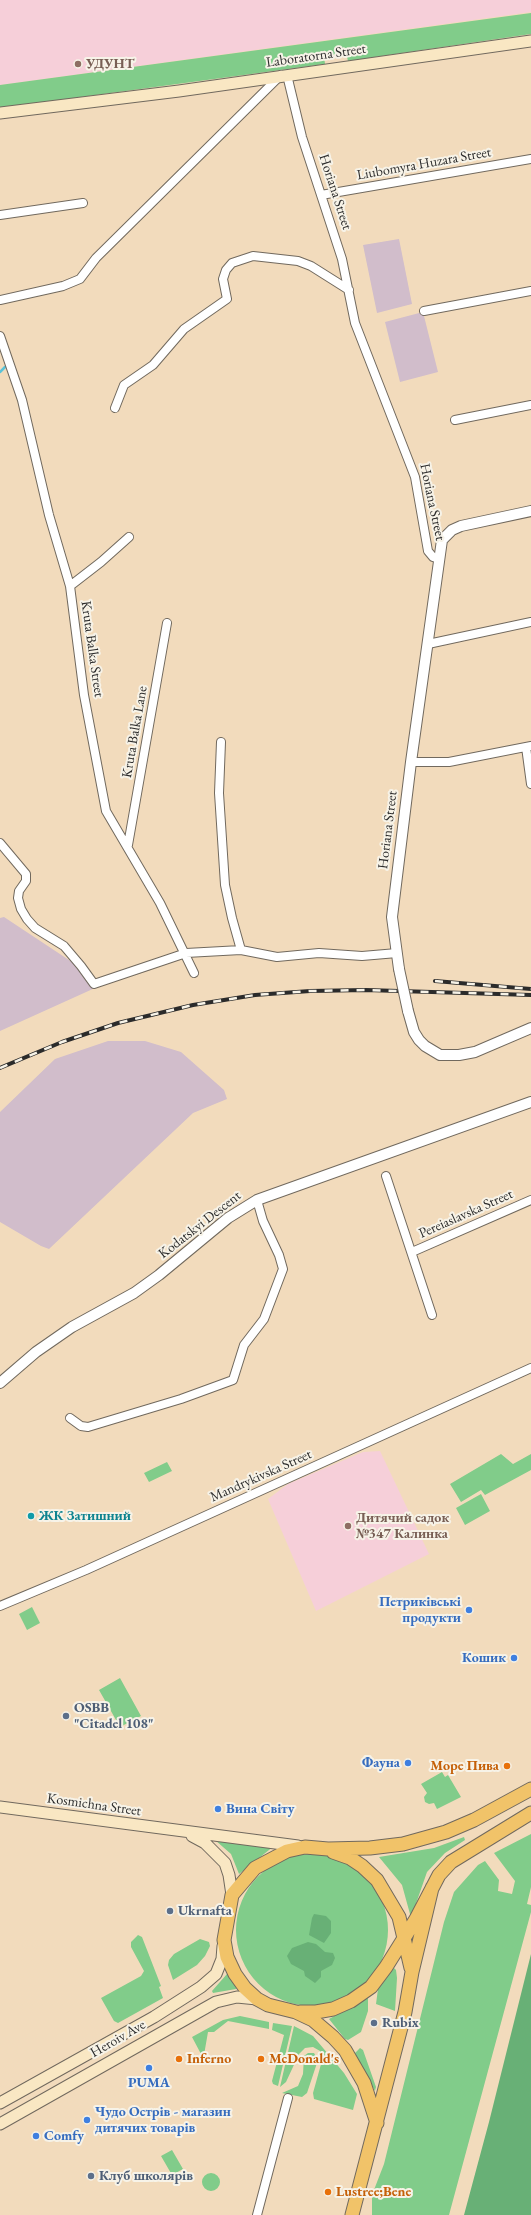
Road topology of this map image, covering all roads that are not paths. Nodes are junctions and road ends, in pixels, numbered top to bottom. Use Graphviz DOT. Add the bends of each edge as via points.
graph roads {
  1 [pos="531,40"];
  2 [pos="284,75"];
  3 [pos="0,113"];
  4 [pos="531,159"];
  5 [pos="321,195"];
  6 [pos="83,203"];
  7 [pos="0,216"];
  8 [pos="349,290"];
  9 [pos="531,291"];
  10 [pos="0,300"];
  11 [pos="424,311"];
  12 [pos="0,336"];
  13 [pos="531,405"];
  14 [pos="115,408"];
  15 [pos="455,420"];
  16 [pos="531,511"];
  17 [pos="129,537"];
  18 [pos="439,559"];
  19 [pos="70,586"];
  20 [pos="531,622"];
  21 [pos="167,623"];
  22 [pos="428,644"];
  23 [pos="221,742"];
  24 [pos="528,746"];
  25 [pos="411,762"];
  26 [pos="531,784"];
  27 [pos="0,844"];
  28 [pos="128,845"];
  29 [pos="242,950"];
  30 [pos="186,953"];
  31 [pos="397,953"];
  32 [pos="194,973"];
  33 [pos="531,1028"];
  34 [pos="531,1102"];
  35 [pos="386,1176"];
  36 [pos="257,1200"];
  37 [pos="531,1200"];
  38 [pos="412,1252"];
  39 [pos="432,1315"];
  40 [pos="531,1368"];
  41 [pos="0,1383"];
  42 [pos="70,1418"];
  43 [pos="0,1606"];
  44 [pos="531,1789"];
  45 [pos="0,1807"];
  46 [pos="531,1813"];
  47 [pos="184,1832"];
  48 [pos="305,1847"];
  49 [pos="328,1850"];
  50 [pos="432,1888"];
  51 [pos="232,1895"];
  52 [pos="387,1896"];
  53 [pos="405,1935"];
  54 [pos="224,1940"];
  55 [pos="392,1956"];
  56 [pos="412,1972"];
  57 [pos="257,1999"];
  58 [pos="296,2012"];
  59 [pos="288,2098"];
  60 [pos="0,2104"];
  61 [pos="377,2123"];
  62 [pos="0,2124"];
  63 [pos="257,2215"];
  64 [pos="352,2215"];
  1 -- 2 [label="main road, Laboratorna Street"];
  2 -- 3 [label="main road, Laboratorna Street"];
  2 -- 5 [label="street, Horiana Street"];
  2 -- 10 [label="street" via="72,284"];
  4 -- 5 [label="street, Liubomyra Huzara Street"];
  5 -- 8 [label="street, Horiana Street" via="342,259"];
  6 -- 7 [label="street"];
  8 -- 14 [label="street" via="311,266 298,261 253,256 232,263 223,279 227,299 184,329 153,365 124,385"];
  8 -- 18 [label="street, Horiana Street" via="355,323 415,477 428,551"];
  9 -- 11 [label="street"];
  12 -- 19 [label="street, Kruta Balka Street" via="22,400 49,515"];
  13 -- 15 [label="street"];
  16 -- 18 [label="street" via="452,530 442,540"];
  17 -- 19 [label="street"];
  18 -- 22 [label="street, Horiana Street"];
  19 -- 28 [label="street, Kruta Balka Street" via="84,695 100,786 106,811"];
  20 -- 22 [label="street"];
  21 -- 28 [label="street, Kruta Balka Lane"];
  22 -- 25 [label="street, Horiana Street"];
  23 -- 29 [label="street" via="220,793 225,885"];
  24 -- 25 [label="street" via="449,762"];
  24 -- 26 [label="street"];
  25 -- 31 [label="street, Horiana Street" via="392,917"];
  27 -- 30 [label="street" via="26,874 26,881 19,891 18,898 21,910 35,928 64,946 94,984"];
  28 -- 30 [label="street, Kruta Balka Street"];
  29 -- 30 [label="street"];
  29 -- 31 [label="street" via="277,957 319,953 362,956"];
  30 -- 32 [label="street, Kruta Balka Street"];
  31 -- 33 [label="street, Horiana Street, bridge" via="414,1032 424,1046 440,1054 459,1055 475,1052"];
  34 -- 36 [label="street, Kodatskyi Descent"];
  35 -- 38 [label="street"];
  36 -- 41 [label="street, Kodatskyi Descent" via="228,1218 159,1275 67,1330 36,1352"];
  36 -- 42 [label="street" via="262,1221 283,1269 264,1318 244,1345 233,1380 181,1399 88,1427 81,1426"];
  37 -- 38 [label="street, Pereiaslavska Street"];
  38 -- 39 [label="street"];
  40 -- 43 [label="street, Mandrykivska Street" via="86,1570"];
  44 -- 49 [label="main road" via="486,1815 446,1832 403,1844"];
  45 -- 47 [label="main road, Kosmichna Street"];
  46 -- 50 [label="main road" via="451,1862 439,1875"];
  47 -- 48 [label="main road, Kosmichna Street"];
  47 -- 51 [label="main road, Kosmichna Street" via="205,1843 225,1863 230,1875"];
  48 -- 49 [label="main road"];
  48 -- 51 [label="main road" via="287,1851 256,1868"];
  49 -- 52 [label="main road" via="350,1858 362,1866 377,1880"];
  50 -- 53 [label="main road"];
  50 -- 56 [label="main road"];
  51 -- 54 [label="main road"];
  52 -- 53 [label="main road" via="399,1917"];
  52 -- 55 [label="main road" via="394,1916 395,1940"];
  53 -- 55 [label="main road"];
  53 -- 56 [label="main road"];
  54 -- 57 [label="main road" via="227,1957 235,1974"];
  54 -- 60 [label="main road, Heroiv Ave" via="222,1959 216,1974 201,1987 154,2017"];
  55 -- 58 [label="main road" via="377,1980 361,1995 333,2009"];
  56 -- 61 [label="main road" via="405,2012"];
  57 -- 58 [label="main road" via="268,2005"];
  57 -- 62 [label="main road, Heroiv Ave" via="237,1997 216,2002"];
  58 -- 61 [label="main road" via="325,2028 345,2050 364,2084"];
  59 -- 63 [label="street"];
  61 -- 64 [label="main road"];
}
